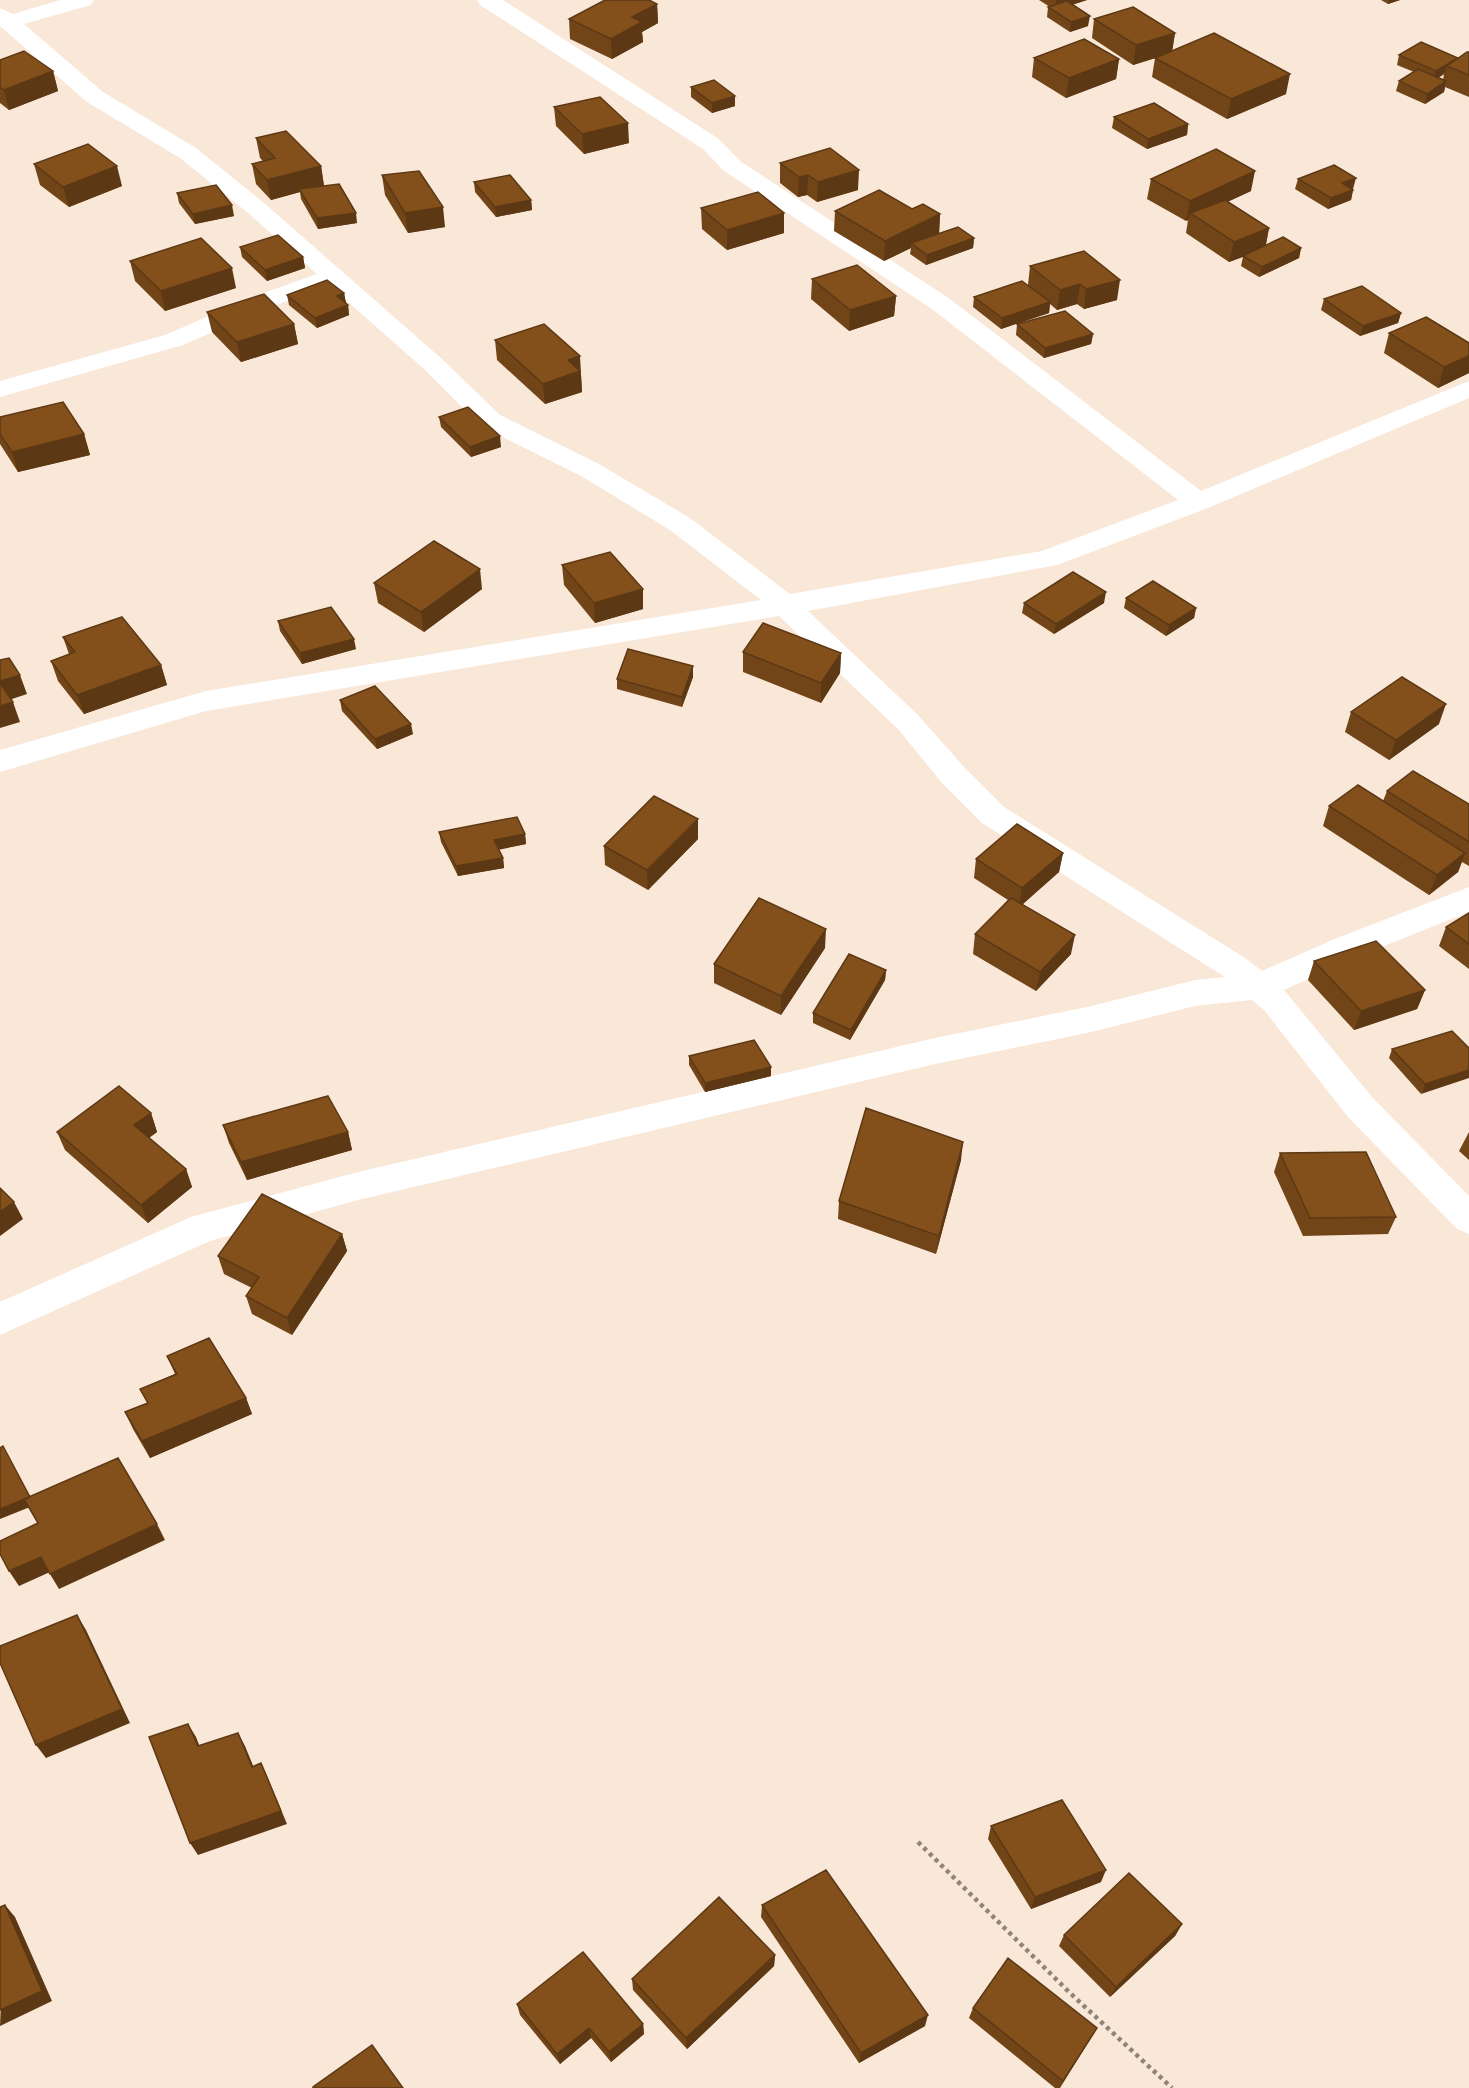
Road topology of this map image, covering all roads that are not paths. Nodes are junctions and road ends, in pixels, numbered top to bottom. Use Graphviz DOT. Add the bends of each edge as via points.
graph roads {
  1 [pos="83,0"];
  2 [pos="488,0"];
  3 [pos="4,18"];
  4 [pos="332,277"];
  5 [pos="0,389"];
  6 [pos="1469,389"];
  7 [pos="1198,502"];
  8 [pos="784,604"];
  9 [pos="0,761"];
  10 [pos="1469,899"];
  11 [pos="1258,987"];
  12 [pos="1469,1219"];
  13 [pos="0,1319"];
  1 -- 3 [label="street"];
  2 -- 7 [label="street" via="711,144 732,166 941,304"];
  3 -- 4 [label="street" via="32,56 188,153"];
  4 -- 5 [label="street" via="174,340"];
  4 -- 8 [label="street" via="433,364 491,421 590,470 680,524"];
  6 -- 7 [label="street"];
  7 -- 8 [label="street" via="1047,559"];
  8 -- 9 [label="street" via="206,701"];
  8 -- 11 [label="street" via="908,722 993,815 1234,967"];
  10 -- 11 [label="street"];
  11 -- 12 [label="street" via="1275,1001 1360,1107"];
  11 -- 13 [label="street" via="1195,993 358,1186 203,1228"];
}
